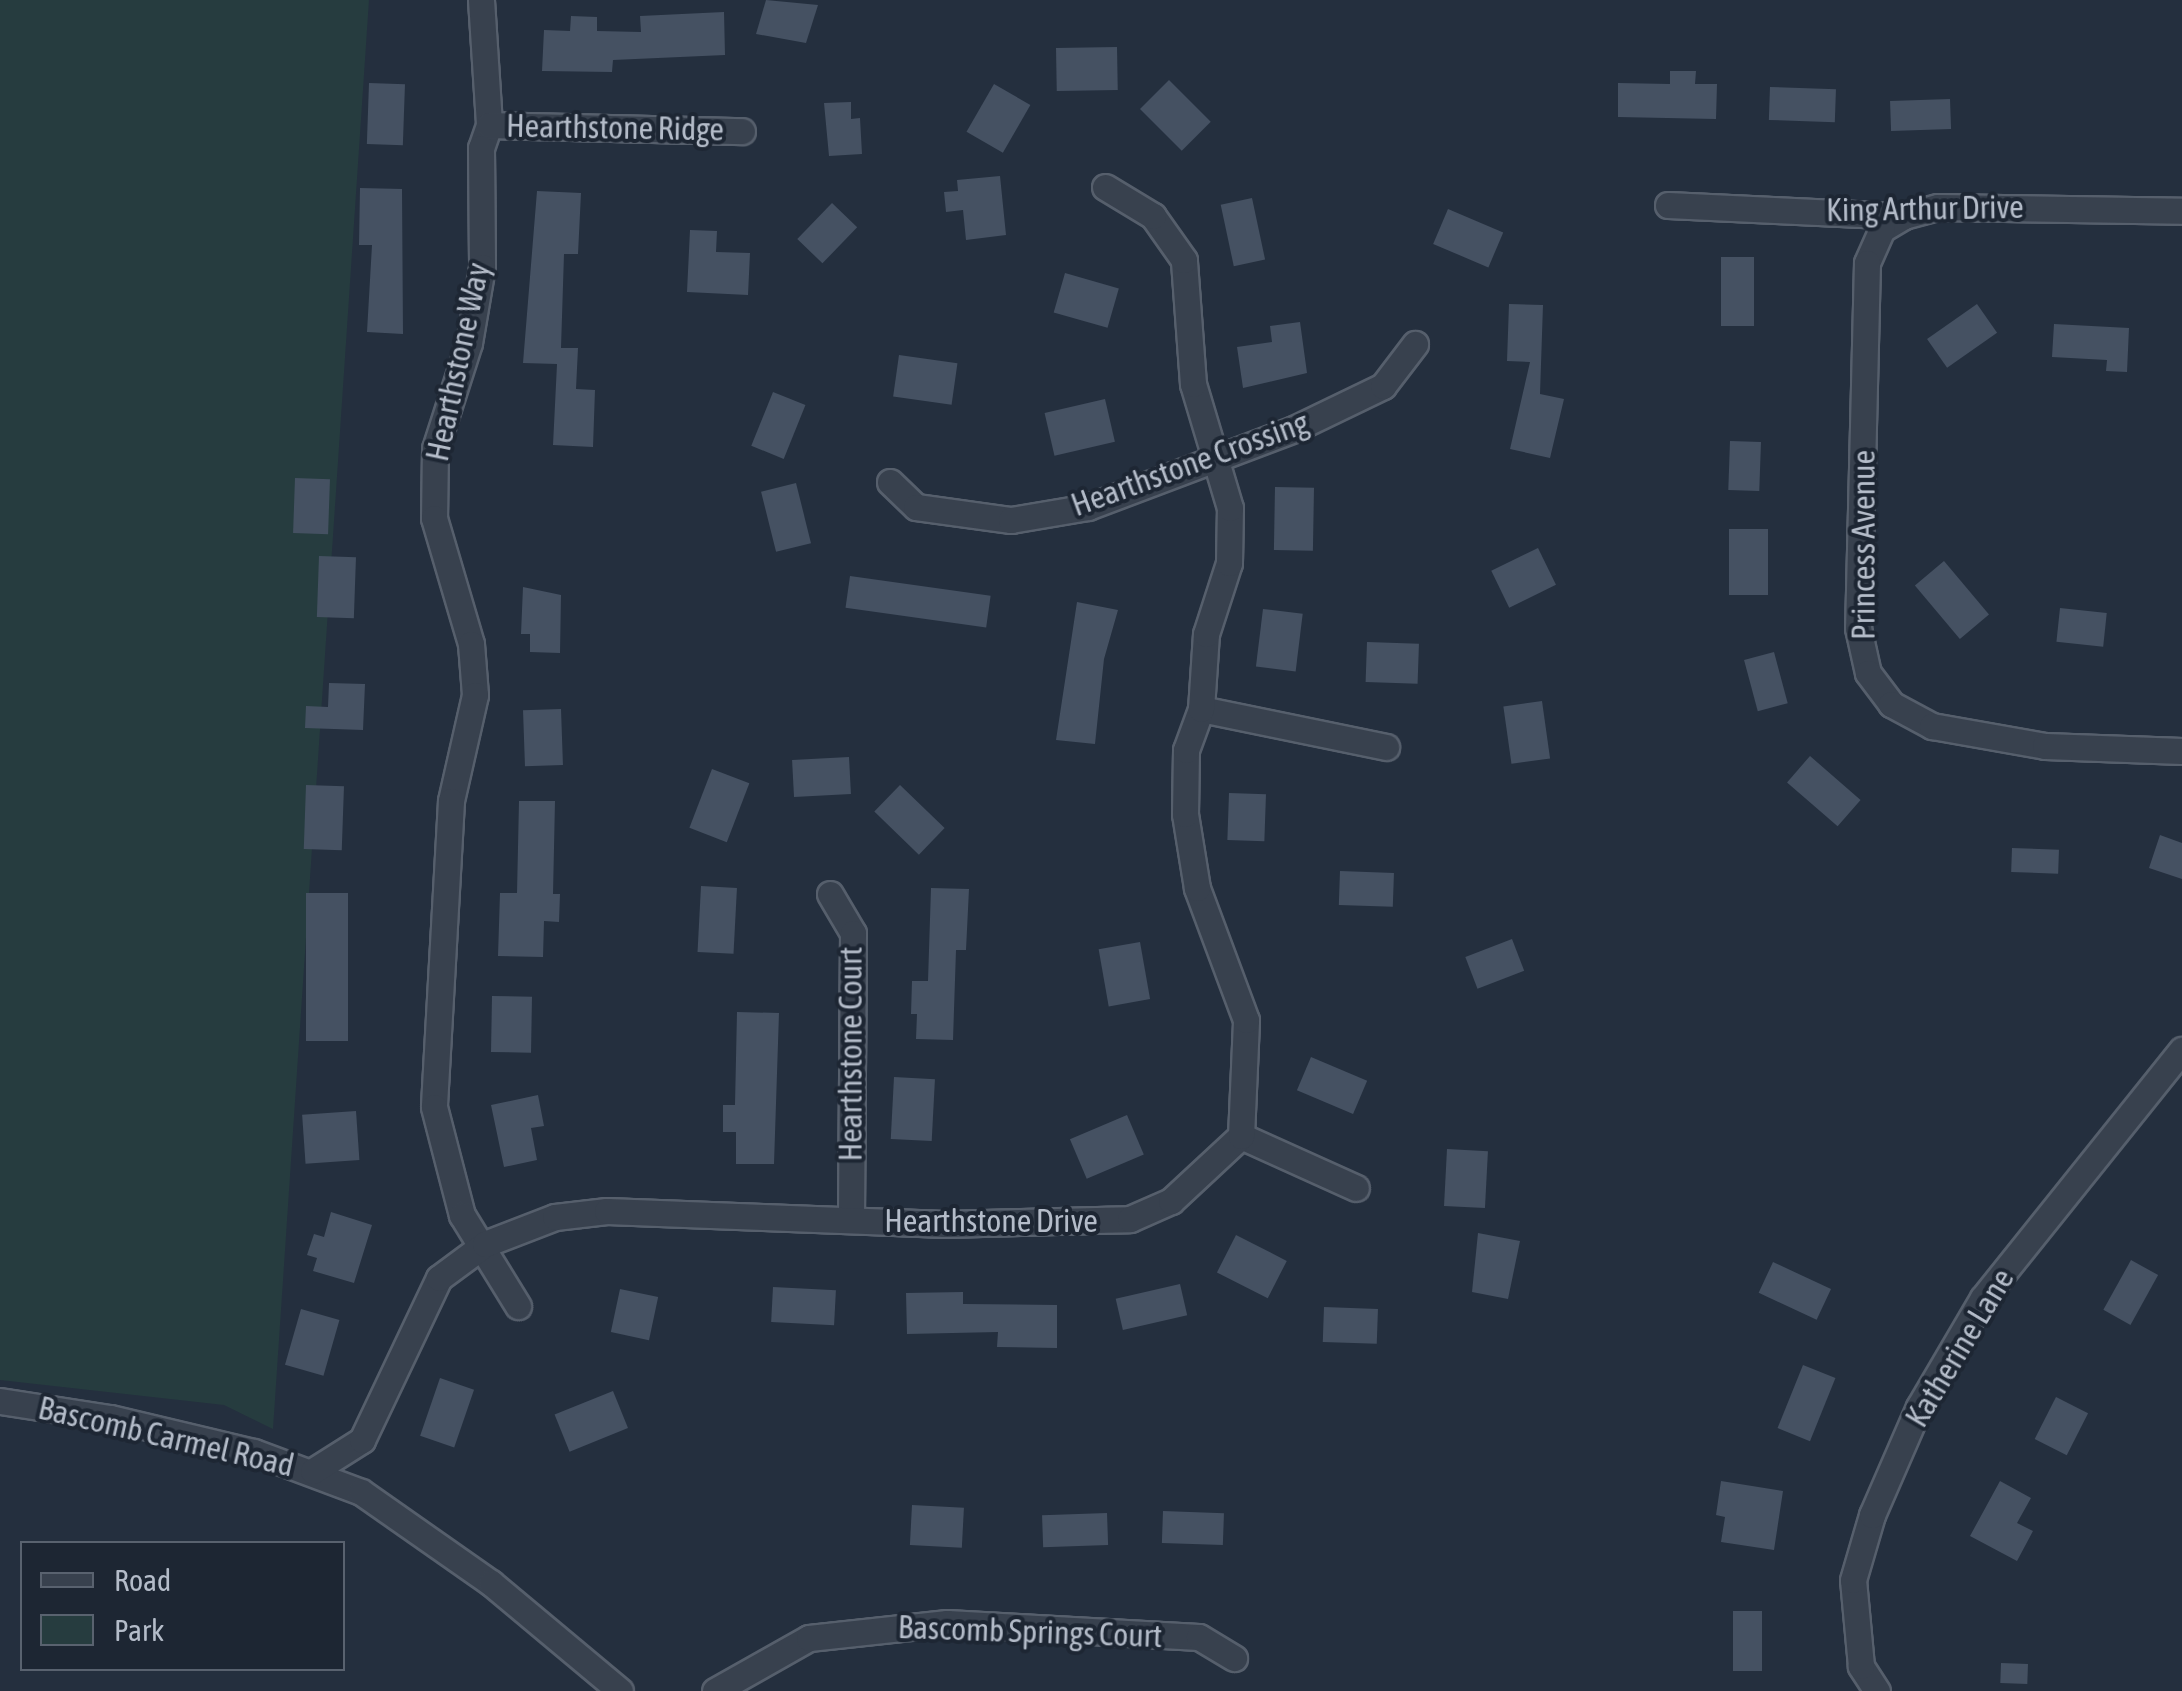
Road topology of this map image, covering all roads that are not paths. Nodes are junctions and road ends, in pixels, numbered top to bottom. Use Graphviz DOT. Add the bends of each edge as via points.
graph roads {
  1 [pos="480,0"];
  2 [pos="488,124"];
  3 [pos="742,130"];
  4 [pos="1106,187"];
  5 [pos="1668,205"];
  6 [pos="2182,211"];
  7 [pos="1904,216"];
  8 [pos="1415,344"];
  9 [pos="1214,460"];
  10 [pos="890,482"];
  11 [pos="1202,710"];
  12 [pos="1386,747"];
  13 [pos="2182,752"];
  14 [pos="830,894"];
  15 [pos="2182,1050"];
  16 [pos="1241,1136"];
  17 [pos="1356,1188"];
  18 [pos="850,1220"];
  19 [pos="485,1244"];
  20 [pos="518,1306"];
  21 [pos="0,1401"];
  22 [pos="313,1471"];
  23 [pos="1234,1658"];
  24 [pos="620,1691"];
  25 [pos="715,1691"];
  26 [pos="1876,1691"];
  1 -- 2 [label="street, Hearthstone Way"];
  2 -- 3 [label="street, Hearthstone Ridge"];
  2 -- 19 [label="street, Hearthstone Way" via="481,148 482,267 469,343 435,449 434,518 471,644 475,694 469,744 451,801 434,1107 462,1215"];
  4 -- 9 [label="street" via="1153,216 1184,260 1193,384"];
  5 -- 7 [label="street, King Arthur Drive"];
  6 -- 7 [label="street, King Arthur Drive" via="1938,207"];
  7 -- 13 [label="street, Princess Avenue" via="1882,230 1867,264 1858,628 1868,673 1891,704 1932,726 2045,746"];
  8 -- 9 [label="street, Hearthstone Crossing" via="1383,386"];
  9 -- 10 [label="street, Hearthstone Crossing" via="1088,507 1011,520 916,508"];
  9 -- 11 [label="street" via="1230,508 1229,563 1206,634"];
  11 -- 12 [label="street"];
  11 -- 16 [label="street" via="1186,750 1184,814 1198,888 1246,1020"];
  14 -- 18 [label="street, Hearthstone Court" via="853,932"];
  15 -- 26 [label="street, Katherine Lane" via="1984,1298 1919,1406 1853,1580 1861,1666"];
  16 -- 17 [label="street"];
  16 -- 18 [label="street, Hearthstone Drive" via="1171,1201 1130,1219"];
  18 -- 19 [label="street, Hearthstone Drive" via="608,1211 555,1217"];
  19 -- 20 [label="street, Hearthstone Way"];
  19 -- 22 [label="street, Hearthstone Drive" via="439,1278 420,1308 362,1440"];
  21 -- 22 [label="street, Bascomb Carmel Road" via="110,1418"];
  22 -- 24 [label="street, Bascomb Carmel Road" via="417,1528"];
  23 -- 25 [label="street, Bascomb Springs Court" via="1199,1637 929,1624 810,1638"];
}
